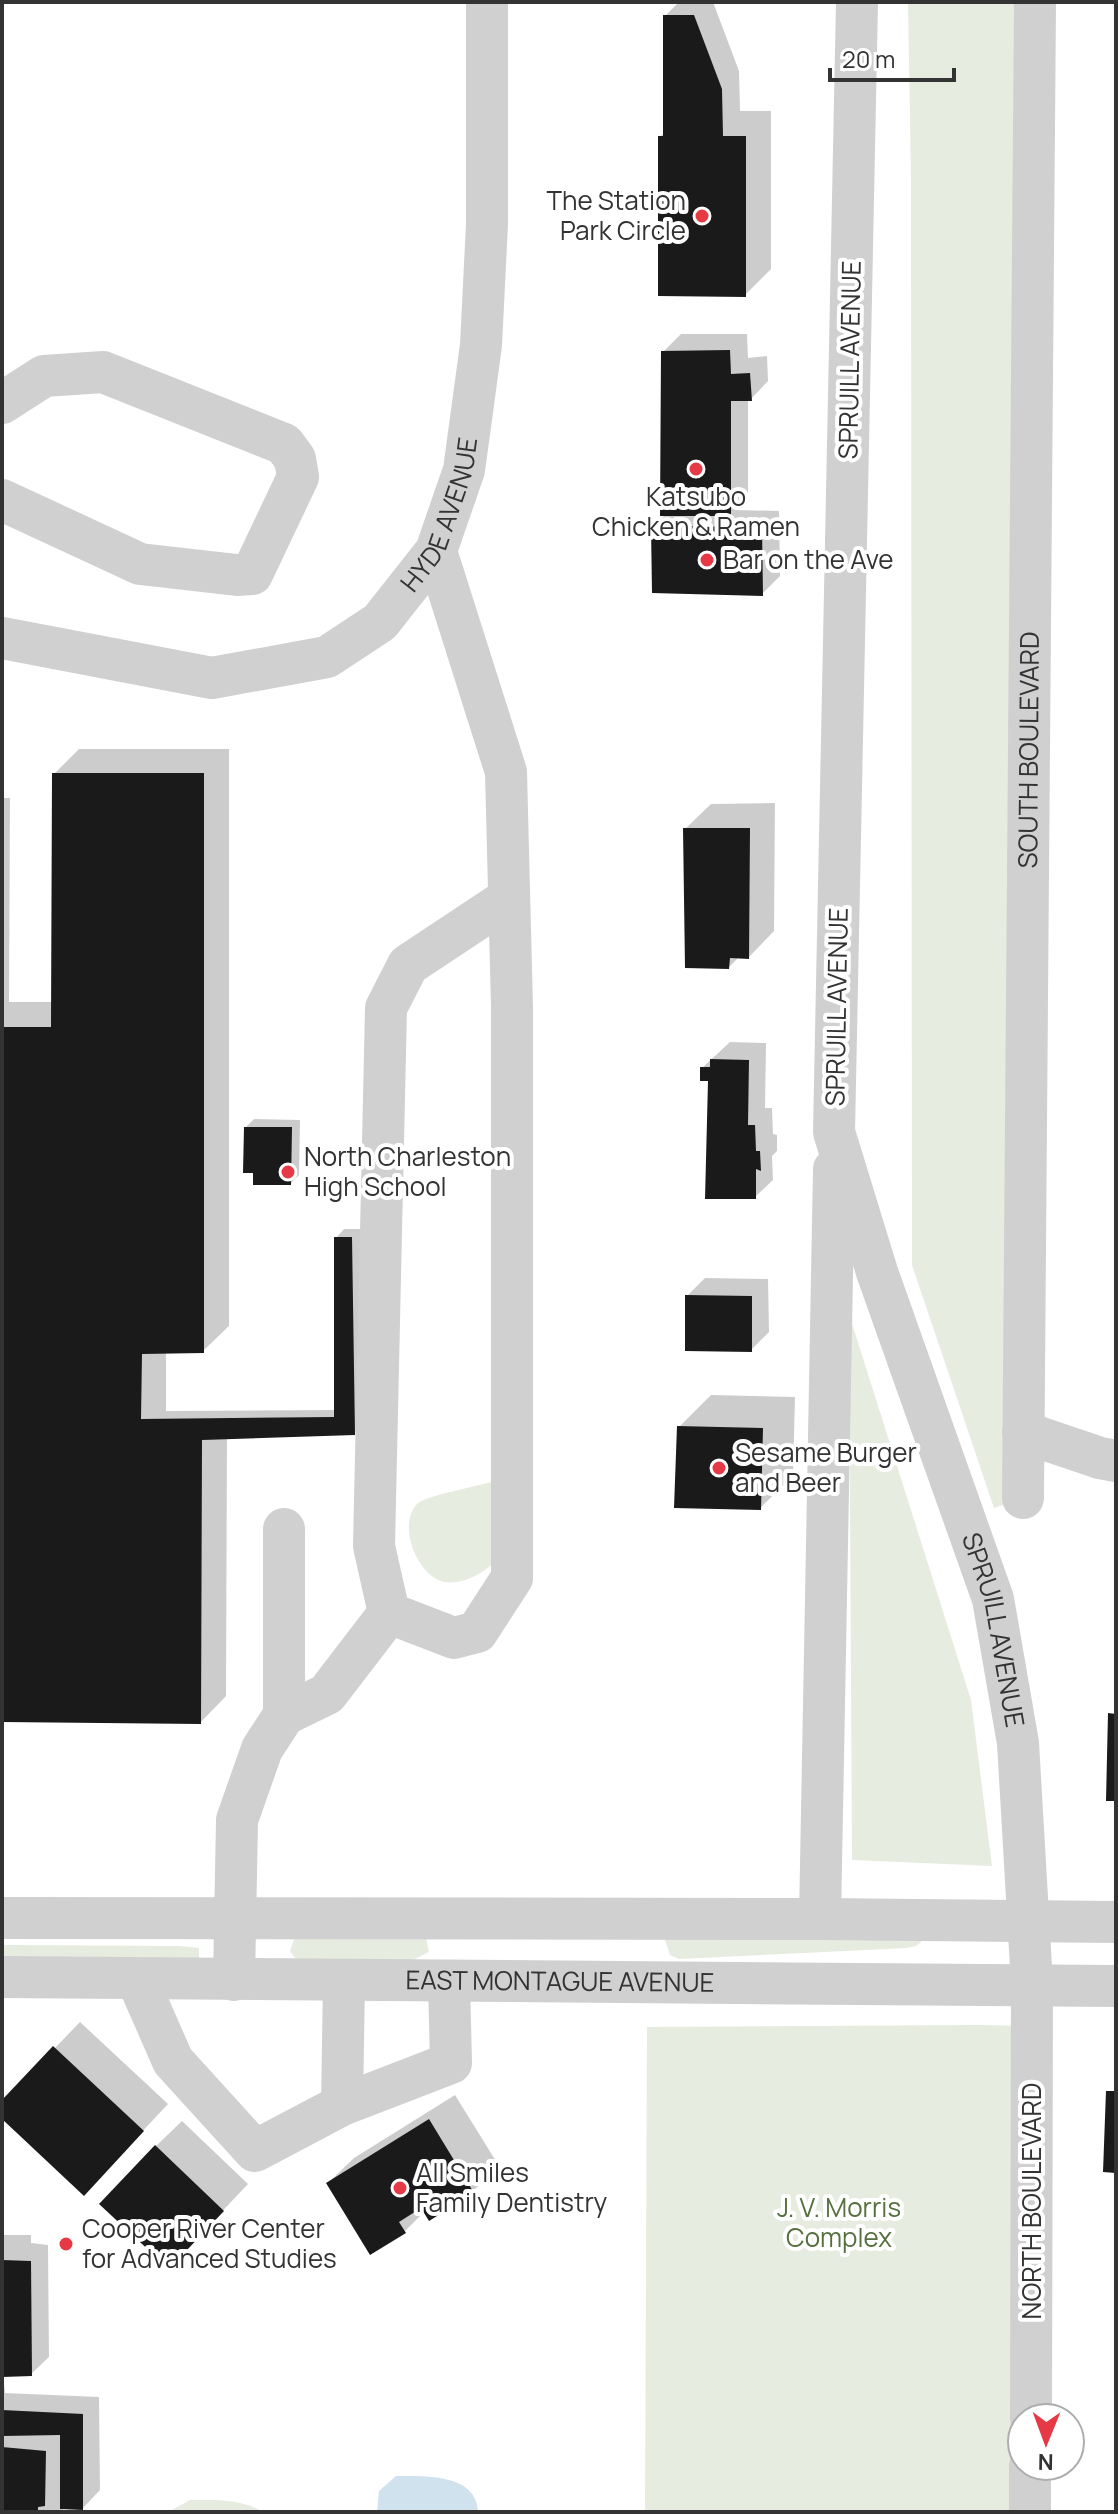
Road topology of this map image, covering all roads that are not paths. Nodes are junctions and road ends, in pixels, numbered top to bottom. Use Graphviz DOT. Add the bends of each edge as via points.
graph roads {
  1 [pos="487,2"];
  2 [pos="857,2"];
  3 [pos="1035,2"];
  4 [pos="2,403"];
  5 [pos="2,500"];
  6 [pos="436,551"];
  7 [pos="2,638"];
  8 [pos="509,898"];
  9 [pos="834,1132"];
  10 [pos="1023,1432"];
  11 [pos="1116,1461"];
  12 [pos="1023,1498"];
  13 [pos="284,1529"];
  14 [pos="389,1613"];
  15 [pos="284,1715"];
  16 [pos="2,1918"];
  17 [pos="234,1918"];
  18 [pos="820,1919"];
  19 [pos="1030,1920"];
  20 [pos="1116,1922"];
  21 [pos="2,1977"];
  22 [pos="137,1979"];
  23 [pos="234,1980"];
  24 [pos="344,1981"];
  25 [pos="449,1982"];
  26 [pos="1032,1984"];
  27 [pos="1116,1986"];
  28 [pos="342,2105"];
  29 [pos="1031,2402"];
  30 [pos="1030,2482"];
  31 [pos="1030,2512"];
  1 -- 6 [label="street, HYDE AVENUE" via="481,345 464,470"];
  2 -- 9 [label="street, SPRUILL AVENUE"];
  3 -- 10 [label="street, SOUTH BOULEVARD"];
  4 -- 5 [label="street" via="44,376 103,372 284,444 295,459 298,477 252,574 140,564"];
  6 -- 7 [label="street, HYDE AVENUE" via="380,622 327,657 212,678"];
  6 -- 8 [label="street" via="506,772"];
  8 -- 14 [label="street" via="408,965 386,1008 374,1546"];
  8 -- 14 [label="street" via="512,1578 477,1632 454,1638"];
  9 -- 18 [label="street"];
  9 -- 19 [label="street, SPRUILL AVENUE" via="877,1272 993,1599 1018,1743"];
  10 -- 11 [label="street"];
  10 -- 12 [label="street, SOUTH BOULEVARD"];
  13 -- 15 [label="street"];
  14 -- 15 [label="street" via="327,1694"];
  15 -- 17 [label="street" via="262,1749 237,1820"];
  16 -- 17 [label="street"];
  17 -- 18 [label="street"];
  17 -- 23 [label="street"];
  18 -- 19 [label="street"];
  19 -- 20 [label="street"];
  19 -- 26 [label="street, SPRUILL AVENUE"];
  21 -- 22 [label="street, EAST MONTAGUE AVENUE"];
  22 -- 23 [label="street, EAST MONTAGUE AVENUE"];
  22 -- 28 [label="street" via="173,2061 255,2151"];
  23 -- 24 [label="street, EAST MONTAGUE AVENUE"];
  24 -- 25 [label="street, EAST MONTAGUE AVENUE"];
  24 -- 28 [label="street"];
  25 -- 26 [label="street, EAST MONTAGUE AVENUE"];
  25 -- 28 [label="street" via="451,2063"];
  26 -- 27 [label="street, EAST MONTAGUE AVENUE"];
  26 -- 29 [label="street, NORTH BOULEVARD"];
  30 -- 31 [label="street"];
}
